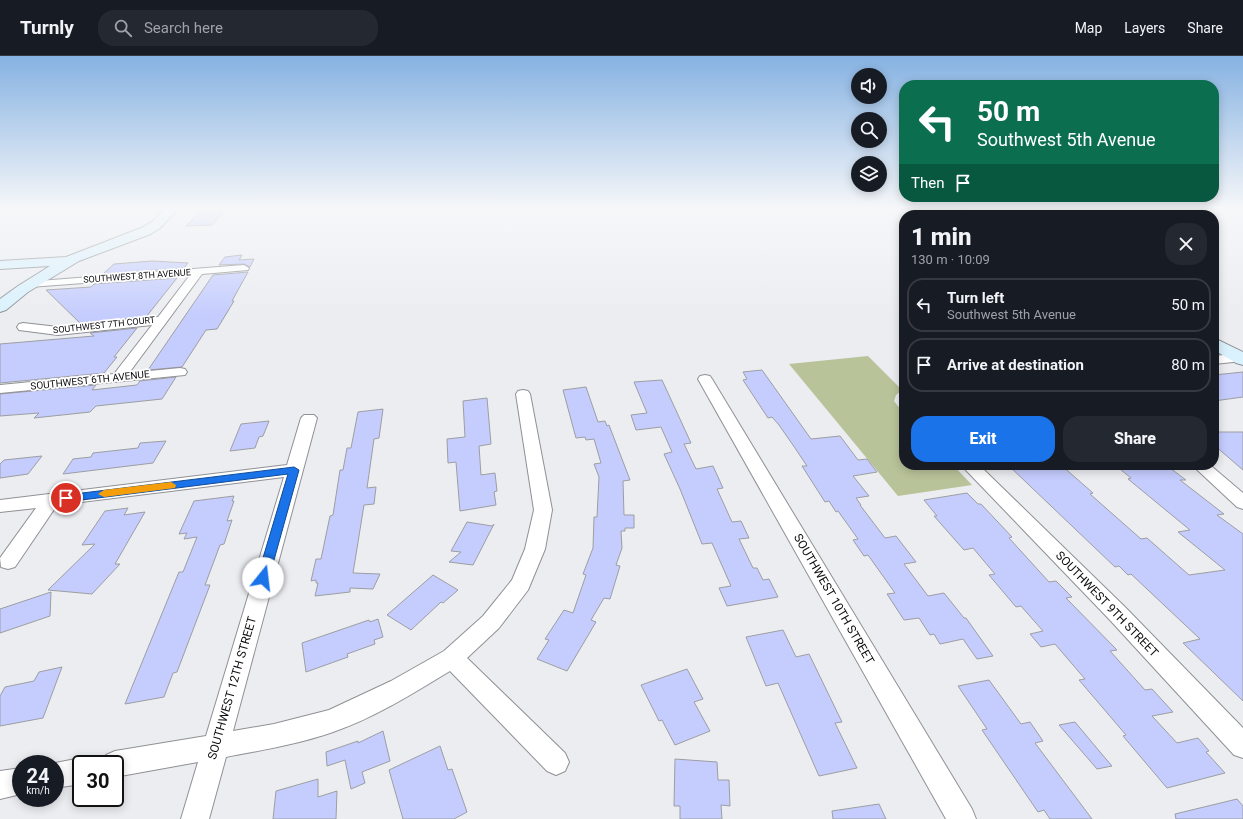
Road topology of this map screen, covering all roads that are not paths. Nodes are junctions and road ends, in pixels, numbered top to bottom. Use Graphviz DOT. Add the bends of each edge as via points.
graph roads {
  1 [pos="114,244"];
  2 [pos="70,261"];
  3 [pos="0,266"];
  4 [pos="244,268"];
  5 [pos="198,272"];
  6 [pos="30,284"];
  7 [pos="0,307"];
  8 [pos="162,320"];
  9 [pos="23,327"];
  10 [pos="1219,339"];
  11 [pos="1219,345"];
  12 [pos="1242,356"];
  13 [pos="1219,359"];
  14 [pos="180,372"];
  15 [pos="119,377"];
  16 [pos="705,379"];
  17 [pos="0,389"];
  18 [pos="523,394"];
  19 [pos="309,418"];
  20 [pos="294,470"];
  21 [pos="974,470"];
  22 [pos="1206,470"];
  23 [pos="51,500"];
  24 [pos="1243,503"];
  25 [pos="0,506"];
  26 [pos="8,562"];
  27 [pos="452,658"];
  28 [pos="1243,746"];
  29 [pos="214,747"];
  30 [pos="124,762"];
  31 [pos="556,762"];
  32 [pos="12,783"];
  33 [pos="0,785"];
  34 [pos="195,819"];
  35 [pos="962,819"];
  1 -- 2 [label="street"];
  2 -- 3 [label="street"];
  2 -- 6 [label="street"];
  4 -- 5 [label="street, SOUTHWEST 8TH AVENUE"];
  5 -- 6 [label="street, SOUTHWEST 8TH AVENUE"];
  5 -- 8 [label="street"];
  6 -- 7 [label="street"];
  8 -- 9 [label="street, SOUTHWEST 7TH COURT" via="58,331"];
  8 -- 15 [label="street"];
  10 -- 12 [label="street"];
  11 -- 12 [label="street"];
  12 -- 13 [label="street"];
  14 -- 15 [label="street, SOUTHWEST 6TH AVENUE"];
  15 -- 17 [label="street, SOUTHWEST 6TH AVENUE"];
  16 -- 35 [label="street, SOUTHWEST 10TH STREET"];
  18 -- 27 [label="street" via="542,510 535,549 521,584 491,622"];
  19 -- 20 [label="street, SOUTHWEST 12TH STREET"];
  20 -- 23 [label="street"];
  20 -- 29 [label="street, SOUTHWEST 12TH STREET"];
  21 -- 28 [label="street, SOUTHWEST 9TH STREET" via="1117,613"];
  22 -- 24 [label="street"];
  23 -- 25 [label="street"];
  23 -- 26 [label="street"];
  27 -- 29 [label="street" via="400,689 332,721 274,736"];
  27 -- 31 [label="street"];
  29 -- 30 [label="street"];
  29 -- 34 [label="street, SOUTHWEST 12TH STREET"];
  32 -- 33 [label="street"];
}
